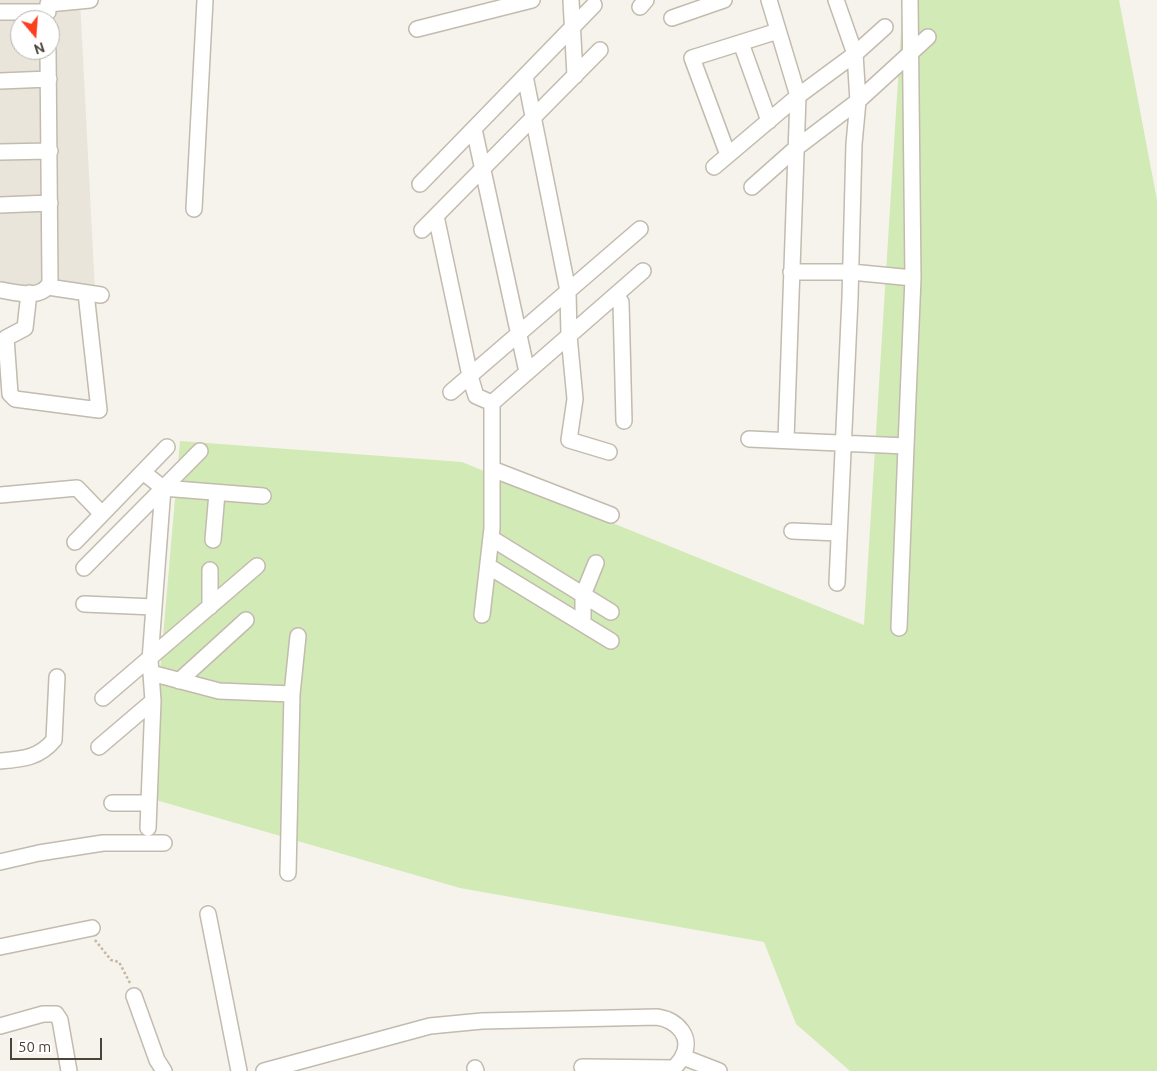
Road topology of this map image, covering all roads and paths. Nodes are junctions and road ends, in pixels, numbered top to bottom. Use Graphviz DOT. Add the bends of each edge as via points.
graph roads {
  1 [pos="90,0"];
  2 [pos="205,0"];
  3 [pos="532,0"];
  4 [pos="571,0"];
  5 [pos="769,0"];
  6 [pos="836,0"];
  7 [pos="910,0"];
  8 [pos="71,1"];
  9 [pos="719,1"];
  10 [pos="594,5"];
  11 [pos="48,9"];
  12 [pos="0,12"];
  13 [pos="672,18"];
  14 [pos="573,27"];
  15 [pos="885,27"];
  16 [pos="417,29"];
  17 [pos="778,31"];
  18 [pos="928,37"];
  19 [pos="741,43"];
  20 [pos="600,50"];
  21 [pos="911,52"];
  22 [pos="855,54"];
  23 [pos="48,60"];
  24 [pos="525,76"];
  25 [pos="574,76"];
  26 [pos="49,79"];
  27 [pos="0,81"];
  28 [pos="798,96"];
  29 [pos="858,101"];
  30 [pos="534,117"];
  31 [pos="769,121"];
  32 [pos="474,129"];
  33 [pos="796,148"];
  34 [pos="50,151"];
  35 [pos="0,152"];
  36 [pos="728,155"];
  37 [pos="484,167"];
  38 [pos="714,168"];
  39 [pos="420,184"];
  40 [pos="752,187"];
  41 [pos="50,203"];
  42 [pos="0,204"];
  43 [pos="194,209"];
  44 [pos="436,216"];
  45 [pos="640,229"];
  46 [pos="422,230"];
  47 [pos="643,271"];
  48 [pos="791,272"];
  49 [pos="850,272"];
  50 [pos="913,278"];
  51 [pos="48,287"];
  52 [pos="0,290"];
  53 [pos="568,291"];
  54 [pos="29,293"];
  55 [pos="616,295"];
  56 [pos="519,334"];
  57 [pos="569,336"];
  58 [pos="527,372"];
  59 [pos="470,376"];
  60 [pos="451,392"];
  61 [pos="492,403"];
  62 [pos="624,422"];
  63 [pos="749,439"];
  64 [pos="786,440"];
  65 [pos="843,444"];
  66 [pos="906,446"];
  67 [pos="168,447"];
  68 [pos="200,451"];
  69 [pos="609,452"];
  70 [pos="492,469"];
  71 [pos="142,472"];
  72 [pos="164,488"];
  73 [pos="217,493"];
  74 [pos="0,494"];
  75 [pos="263,496"];
  76 [pos="102,514"];
  77 [pos="611,515"];
  78 [pos="792,531"];
  79 [pos="839,533"];
  80 [pos="491,538"];
  81 [pos="213,540"];
  82 [pos="75,542"];
  83 [pos="596,563"];
  84 [pos="257,566"];
  85 [pos="488,566"];
  86 [pos="84,568"];
  87 [pos="210,570"];
  88 [pos="546,572"];
  89 [pos="837,583"];
  90 [pos="583,595"];
  91 [pos="542,599"];
  92 [pos="84,604"];
  93 [pos="154,607"];
  94 [pos="210,608"];
  95 [pos="611,612"];
  96 [pos="482,615"];
  97 [pos="246,620"];
  98 [pos="583,624"];
  99 [pos="899,628"];
  100 [pos="298,636"];
  101 [pos="610,641"];
  102 [pos="150,666"];
  103 [pos="57,677"];
  104 [pos="179,681"];
  105 [pos="292,694"];
  106 [pos="104,698"];
  107 [pos="153,701"];
  108 [pos="98,748"];
  109 [pos="0,761"];
  110 [pos="149,803"];
  111 [pos="112,804"];
  112 [pos="148,828"];
  113 [pos="164,843"];
  114 [pos="0,862"];
  115 [pos="288,873"];
  116 [pos="208,914"];
  117 [pos="92,928"];
  118 [pos="0,947"];
  119 [pos="134,996"];
  120 [pos="0,1026"];
  121 [pos="676,1065"];
  122 [pos="582,1068"];
  123 [pos="69,1071"];
  124 [pos="164,1071"];
  125 [pos="239,1071"];
  126 [pos="264,1071"];
  127 [pos="719,1071"];
  1 -- 8 [label="street"];
  2 -- 43 [label="street"];
  3 -- 16 [label="street"];
  4 -- 14 [label="street"];
  5 -- 17 [label="street"];
  6 -- 22 [label="street"];
  7 -- 21 [label="street"];
  8 -- 11 [label="street"];
  9 -- 13 [label="street"];
  10 -- 14 [label="street"];
  11 -- 12 [label="street"];
  14 -- 24 [label="street"];
  14 -- 25 [label="street"];
  15 -- 22 [label="street"];
  17 -- 19 [label="street"];
  17 -- 28 [label="street"];
  18 -- 21 [label="street"];
  19 -- 31 [label="street"];
  19 -- 36 [label="street" via="692,58"];
  20 -- 25 [label="street"];
  21 -- 29 [label="street"];
  21 -- 50 [label="street"];
  22 -- 28 [label="street"];
  22 -- 29 [label="street"];
  23 -- 26 [label="street"];
  24 -- 30 [label="street"];
  24 -- 32 [label="street"];
  25 -- 30 [label="street"];
  26 -- 27 [label="street"];
  26 -- 34 [label="street"];
  28 -- 31 [label="street"];
  28 -- 33 [label="street"];
  29 -- 33 [label="street"];
  29 -- 49 [label="street"];
  30 -- 37 [label="street"];
  30 -- 53 [label="street"];
  31 -- 36 [label="street"];
  32 -- 37 [label="street"];
  32 -- 39 [label="street"];
  33 -- 40 [label="street"];
  33 -- 48 [label="street"];
  34 -- 35 [label="street"];
  34 -- 41 [label="street"];
  36 -- 38 [label="street"];
  37 -- 44 [label="street"];
  37 -- 56 [label="street"];
  41 -- 42 [label="street"];
  41 -- 51 [label="street"];
  44 -- 46 [label="street"];
  44 -- 59 [label="street"];
  45 -- 53 [label="street"];
  47 -- 55 [label="street"];
  48 -- 49 [label="street"];
  48 -- 64 [label="street"];
  49 -- 50 [label="street"];
  49 -- 65 [label="street"];
  50 -- 66 [label="street"];
  51 -- 54 [label="street" via="40,293"];
  51 -- 54 [label="street" via="94,294 99,410 15,399 10,394 6,338 25,328"];
  52 -- 54 [label="street"];
  53 -- 56 [label="street"];
  53 -- 57 [label="street"];
  55 -- 57 [label="street"];
  55 -- 62 [label="street" via="621,302"];
  56 -- 58 [label="street"];
  56 -- 59 [label="street"];
  57 -- 58 [label="street"];
  57 -- 69 [label="street" via="575,399 569,440"];
  58 -- 61 [label="street"];
  59 -- 60 [label="street"];
  59 -- 61 [label="street" via="476,396"];
  61 -- 70 [label="street"];
  63 -- 64 [label="street"];
  64 -- 65 [label="street"];
  65 -- 66 [label="street"];
  65 -- 79 [label="street"];
  66 -- 99 [label="street"];
  67 -- 71 [label="street"];
  68 -- 72 [label="street"];
  70 -- 77 [label="street"];
  70 -- 80 [label="street"];
  71 -- 72 [label="street"];
  71 -- 76 [label="street"];
  72 -- 73 [label="street"];
  72 -- 86 [label="street"];
  72 -- 93 [label="street"];
  73 -- 75 [label="street"];
  73 -- 81 [label="street"];
  74 -- 76 [label="street" via="77,488"];
  76 -- 82 [label="street"];
  78 -- 79 [label="street"];
  79 -- 89 [label="street"];
  80 -- 85 [label="street"];
  80 -- 88 [label="street"];
  83 -- 90 [label="street"];
  84 -- 94 [label="street"];
  85 -- 91 [label="street"];
  85 -- 96 [label="street"];
  87 -- 94 [label="street"];
  88 -- 90 [label="street"];
  88 -- 91 [label="street"];
  90 -- 95 [label="street"];
  90 -- 98 [label="street"];
  91 -- 98 [label="street"];
  92 -- 93 [label="street"];
  93 -- 102 [label="street"];
  94 -- 102 [label="street"];
  97 -- 104 [label="street"];
  98 -- 101 [label="street"];
  100 -- 105 [label="street"];
  102 -- 104 [label="street"];
  102 -- 106 [label="street"];
  102 -- 107 [label="street"];
  103 -- 109 [label="street" via="54,740 28,759"];
  104 -- 105 [label="street" via="219,691"];
  105 -- 115 [label="street"];
  107 -- 108 [label="street"];
  107 -- 110 [label="street"];
  110 -- 111 [label="street"];
  110 -- 112 [label="street"];
  113 -- 114 [label="street" via="103,843"];
  116 -- 125 [label="street"];
  117 -- 118 [label="street"];
  117 -- 119 [label="path" via="94,939 103,952 111,960 119,962 125,971"];
  119 -- 124 [label="street"];
  120 -- 123 [label="street" via="56,1014 60,1020"];
  121 -- 122 [label="street"];
  121 -- 126 [label="street" via="686,1040 681,1029 663,1018 430,1026"];
  121 -- 127 [label="street"];
}
